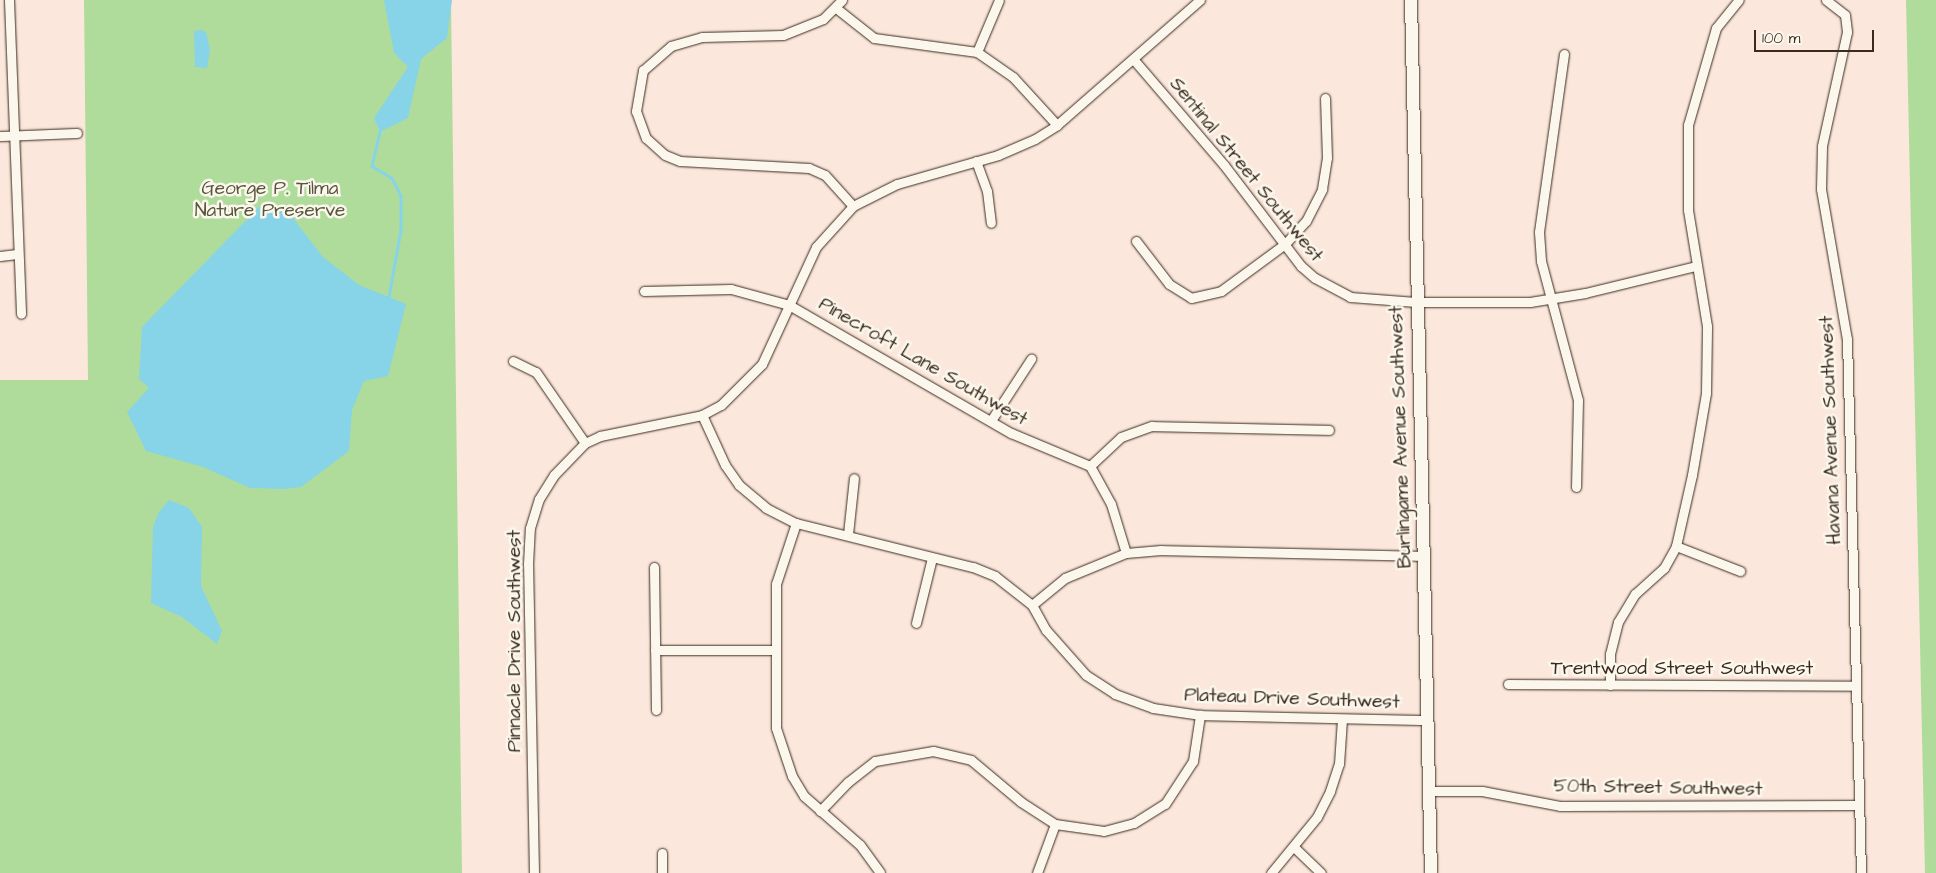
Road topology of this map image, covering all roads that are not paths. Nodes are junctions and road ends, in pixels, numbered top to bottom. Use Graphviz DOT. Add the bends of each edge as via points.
graph roads {
  1 [pos="9,0"];
  2 [pos="842,0"];
  3 [pos="1000,0"];
  4 [pos="1200,0"];
  5 [pos="1411,0"];
  6 [pos="1739,0"];
  7 [pos="1826,0"];
  8 [pos="836,8"];
  9 [pos="977,52"];
  10 [pos="1564,54"];
  11 [pos="1134,60"];
  12 [pos="1325,98"];
  13 [pos="1057,125"];
  14 [pos="77,133"];
  15 [pos="14,135"];
  16 [pos="0,136"];
  17 [pos="976,161"];
  18 [pos="853,206"];
  19 [pos="991,223"];
  20 [pos="1136,241"];
  21 [pos="1285,244"];
  22 [pos="17,254"];
  23 [pos="0,256"];
  24 [pos="1696,266"];
  25 [pos="644,291"];
  26 [pos="1552,299"];
  27 [pos="1416,302"];
  28 [pos="789,305"];
  29 [pos="21,314"];
  30 [pos="1030,358"];
  31 [pos="513,361"];
  32 [pos="702,415"];
  33 [pos="992,419"];
  34 [pos="1329,430"];
  35 [pos="585,443"];
  36 [pos="1090,466"];
  37 [pos="854,478"];
  38 [pos="1576,487"];
  39 [pos="796,523"];
  40 [pos="848,534"];
  41 [pos="1676,546"];
  42 [pos="1126,553"];
  43 [pos="1423,556"];
  44 [pos="932,558"];
  45 [pos="654,567"];
  46 [pos="1740,571"];
  47 [pos="1032,605"];
  48 [pos="916,623"];
  49 [pos="656,650"];
  50 [pos="773,650"];
  51 [pos="1508,684"];
  52 [pos="1610,685"];
  53 [pos="1856,686"];
  54 [pos="656,710"];
  55 [pos="1200,715"];
  56 [pos="1342,719"];
  57 [pos="1427,720"];
  58 [pos="1428,792"];
  59 [pos="1859,805"];
  60 [pos="820,811"];
  61 [pos="1056,824"];
  62 [pos="1295,848"];
  63 [pos="662,853"];
  64 [pos="534,873"];
  65 [pos="662,873"];
  66 [pos="880,873"];
  67 [pos="1037,873"];
  68 [pos="1271,873"];
  69 [pos="1321,873"];
  70 [pos="1431,873"];
  71 [pos="1861,873"];
  1 -- 15 [label="street"];
  2 -- 8 [label="street"];
  3 -- 9 [label="street"];
  4 -- 11 [label="street, Pinnacle Drive Southwest"];
  5 -- 27 [label="street, Burlingame Avenue Southwest"];
  6 -- 24 [label="street" via="1716,28 1688,125 1688,210"];
  7 -- 53 [label="street, Havana Avenue Southwest" via="1845,15 1847,32 1822,146 1821,189 1847,339"];
  8 -- 9 [label="street" via="874,38"];
  8 -- 18 [label="street" via="823,19 784,35 702,37 671,46 643,70 636,111 646,138 665,155 680,161 809,168 825,175"];
  9 -- 13 [label="street" via="1013,77"];
  10 -- 26 [label="street" via="1539,232 1541,261"];
  11 -- 13 [label="street, Pinnacle Drive Southwest"];
  11 -- 21 [label="street, Sentinal Street Southwest" via="1224,165"];
  12 -- 21 [label="street" via="1328,158 1322,189 1306,221"];
  13 -- 17 [label="street, Pinnacle Drive Southwest" via="1035,139"];
  14 -- 15 [label="street"];
  15 -- 16 [label="street"];
  15 -- 22 [label="street"];
  17 -- 18 [label="street, Pinnacle Drive Southwest" via="897,184"];
  17 -- 19 [label="street"];
  18 -- 28 [label="street, Pinnacle Drive Southwest" via="816,247"];
  20 -- 21 [label="street" via="1168,284 1191,298 1221,291"];
  21 -- 27 [label="street, Sentinal Street Southwest" via="1315,278 1350,296"];
  22 -- 23 [label="street"];
  22 -- 29 [label="street"];
  24 -- 26 [label="street, Sentinal Street Southwest"];
  24 -- 41 [label="street" via="1707,326 1706,393"];
  25 -- 28 [label="street, Pinecroft Lane Southwest" via="731,289"];
  26 -- 27 [label="street, Sentinal Street Southwest"];
  26 -- 38 [label="street" via="1578,400"];
  27 -- 43 [label="street, Burlingame Avenue Southwest"];
  28 -- 32 [label="street, Pinnacle Drive Southwest" via="753,376 726,401"];
  28 -- 33 [label="street, Pinecroft Lane Southwest"];
  30 -- 33 [label="street"];
  31 -- 35 [label="street" via="536,372"];
  32 -- 35 [label="street, Pinnacle Drive Southwest" via="619,430"];
  32 -- 39 [label="street, Plateau Drive Southwest" via="715,446 739,485 766,508"];
  33 -- 36 [label="street, Pinecroft Lane Southwest" via="1010,433"];
  34 -- 36 [label="street" via="1152,426 1122,437"];
  35 -- 64 [label="street, Pinnacle Drive Southwest" via="554,475 539,499 530,528"];
  36 -- 42 [label="street" via="1112,504"];
  37 -- 40 [label="street"];
  39 -- 40 [label="street, Plateau Drive Southwest"];
  39 -- 50 [label="street" via="776,584"];
  40 -- 44 [label="street, Plateau Drive Southwest"];
  41 -- 46 [label="street"];
  41 -- 52 [label="street" via="1664,568 1635,594 1618,622 1610,654"];
  42 -- 43 [label="street" via="1161,550"];
  42 -- 47 [label="street" via="1065,578"];
  43 -- 57 [label="street, Burlingame Avenue Southwest"];
  44 -- 47 [label="street, Plateau Drive Southwest" via="973,567 995,576"];
  44 -- 48 [label="street"];
  45 -- 49 [label="street"];
  47 -- 55 [label="street, Plateau Drive Southwest" via="1060,647 1101,686 1153,708"];
  49 -- 50 [label="street"];
  49 -- 54 [label="street"];
  50 -- 60 [label="street" via="776,728 804,796"];
  51 -- 52 [label="street, Trentwood Street Southwest"];
  52 -- 53 [label="street, Trentwood Street Southwest"];
  53 -- 59 [label="street, Havana Avenue Southwest"];
  55 -- 56 [label="street, Plateau Drive Southwest"];
  55 -- 61 [label="street" via="1193,760 1178,787 1156,811 1134,823 1104,831"];
  56 -- 57 [label="street, Plateau Drive Southwest"];
  56 -- 62 [label="street" via="1339,764 1330,790 1318,818"];
  57 -- 58 [label="street, Burlingame Avenue Southwest"];
  58 -- 59 [label="street, 50th Street Southwest" via="1482,791 1560,806"];
  58 -- 70 [label="street, Burlingame Avenue Southwest"];
  59 -- 71 [label="street, Havana Avenue Southwest"];
  60 -- 61 [label="street" via="848,782 875,761 933,750 971,760 1021,802"];
  60 -- 66 [label="street" via="860,845"];
  61 -- 67 [label="street"];
  62 -- 68 [label="street"];
  62 -- 69 [label="street"];
  63 -- 65 [label="street"];
}
